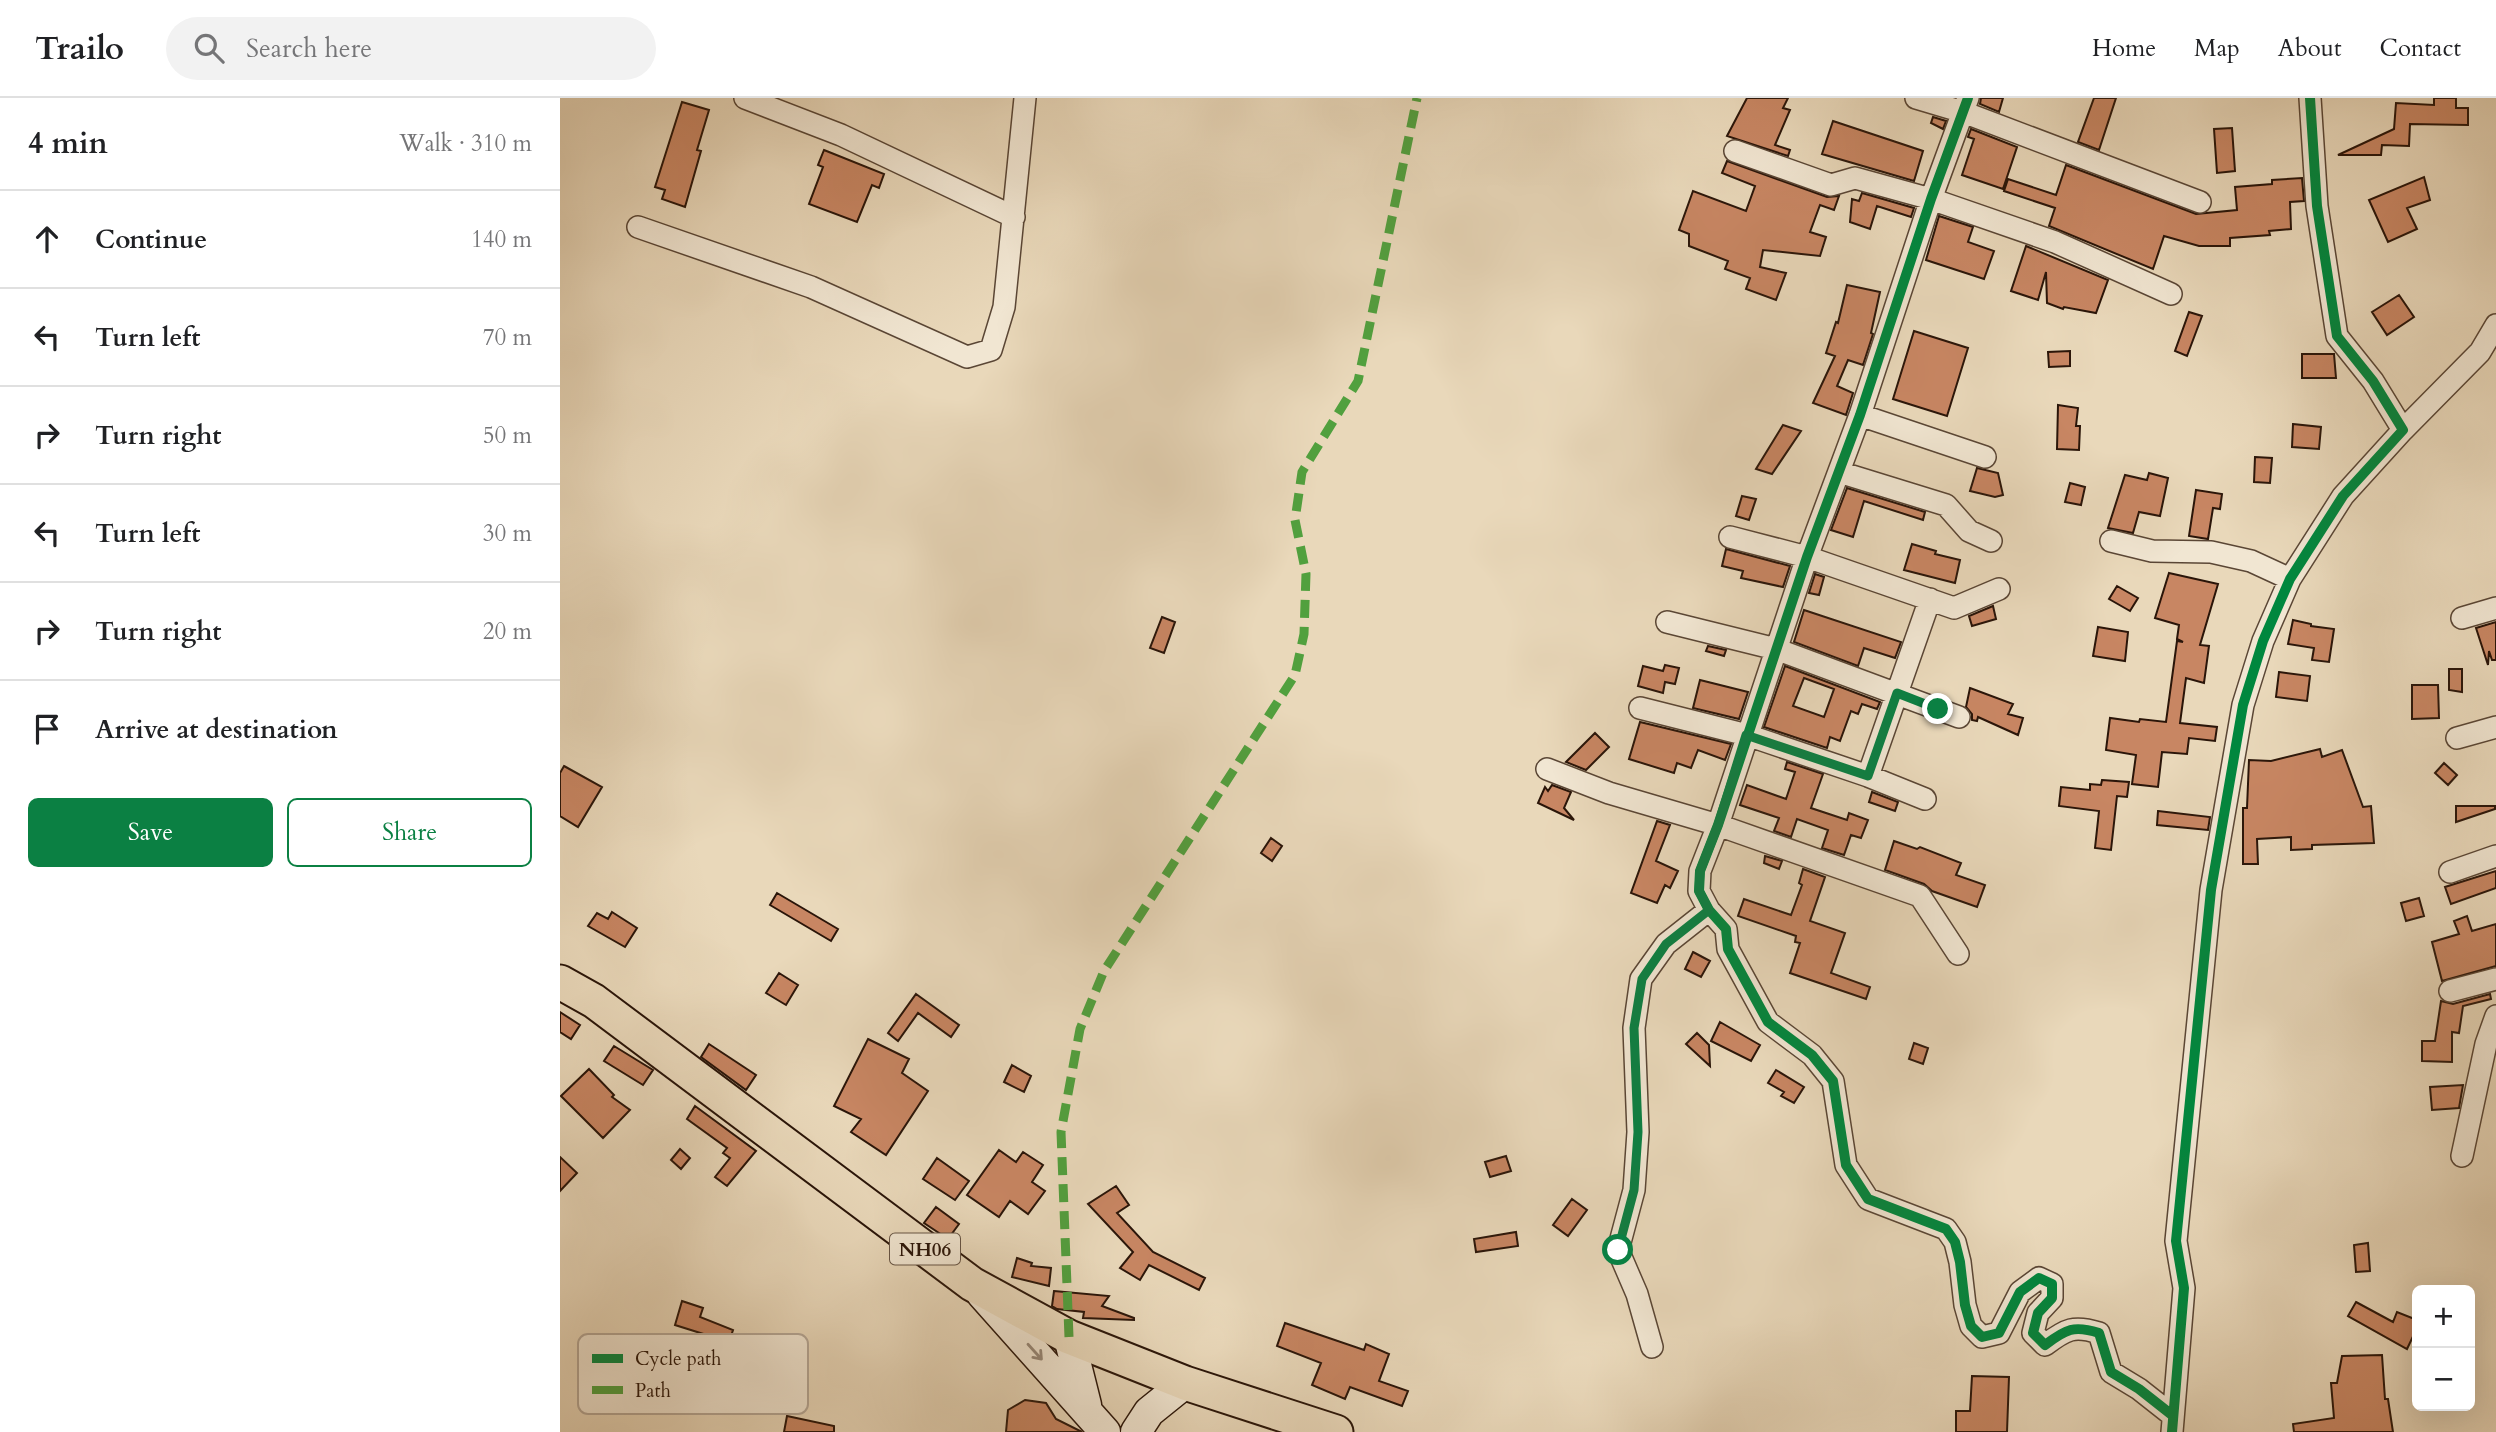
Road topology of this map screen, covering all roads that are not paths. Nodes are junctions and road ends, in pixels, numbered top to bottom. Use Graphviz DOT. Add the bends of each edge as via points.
graph roads {
  1 [pos="746,98"];
  2 [pos="1025,98"];
  3 [pos="1916,98"];
  4 [pos="2310,98"];
  5 [pos="1965,105"];
  6 [pos="1735,152"];
  7 [pos="1931,199"];
  8 [pos="2200,202"];
  9 [pos="1014,217"];
  10 [pos="638,227"];
  11 [pos="2171,294"];
  12 [pos="2496,325"];
  13 [pos="1860,415"];
  14 [pos="2403,430"];
  15 [pos="1986,457"];
  16 [pos="1839,472"];
  17 [pos="1730,537"];
  18 [pos="1991,541"];
  19 [pos="2111,541"];
  20 [pos="1807,557"];
  21 [pos="2290,579"];
  22 [pos="1999,589"];
  23 [pos="1930,599"];
  24 [pos="2496,608"];
  25 [pos="2462,618"];
  26 [pos="1667,622"];
  27 [pos="1776,649"];
  28 [pos="1897,693"];
  29 [pos="1640,708"];
  30 [pos="1959,717"];
  31 [pos="2496,727"];
  32 [pos="1746,735"];
  33 [pos="2457,738"];
  34 [pos="1547,769"];
  35 [pos="1868,776"];
  36 [pos="1925,799"];
  37 [pos="1718,825"];
  38 [pos="2496,856"];
  39 [pos="2449,872"];
  40 [pos="1709,910"];
  41 [pos="1958,954"];
  42 [pos="2496,979"];
  43 [pos="560,982"];
  44 [pos="2450,991"];
  45 [pos="2496,1016"];
  46 [pos="2462,1156"];
  47 [pos="972,1284"];
  48 [pos="1069,1337"];
  49 [pos="1652,1347"];
  50 [pos="1185,1383"];
  51 [pos="1087,1409"];
  52 [pos="2172,1423"];
  53 [pos="1105,1432"];
  54 [pos="1136,1432"];
  55 [pos="1336,1432"];
  1 -- 9 [label="street" via="841,135"];
  2 -- 9 [label="street"];
  3 -- 5 [label="street"];
  4 -- 14 [label="street" via="2317,206 2337,336 2373,381"];
  5 -- 7 [label="street"];
  5 -- 8 [label="street"];
  6 -- 7 [label="street" via="1831,185 1855,178"];
  7 -- 11 [label="street" via="2055,242"];
  7 -- 13 [label="street"];
  9 -- 10 [label="street" via="1004,307 991,350 967,357 811,287"];
  12 -- 14 [label="street" via="2480,352"];
  13 -- 15 [label="street"];
  13 -- 16 [label="street"];
  14 -- 21 [label="street" via="2343,496"];
  16 -- 18 [label="street" via="1946,505 1969,531"];
  16 -- 20 [label="street"];
  17 -- 20 [label="street"];
  19 -- 21 [label="street" via="2152,551 2211,552 2251,561"];
  20 -- 23 [label="street"];
  20 -- 27 [label="street"];
  21 -- 52 [label="street" via="2263,641 2243,705 2211,890 2176,1241 2184,1288"];
  22 -- 23 [label="street" via="1954,608"];
  23 -- 28 [label="street"];
  24 -- 25 [label="street"];
  26 -- 27 [label="street"];
  27 -- 28 [label="street"];
  27 -- 32 [label="street"];
  28 -- 30 [label="street"];
  28 -- 35 [label="street"];
  29 -- 32 [label="street"];
  31 -- 33 [label="street"];
  32 -- 35 [label="street"];
  32 -- 37 [label="street"];
  34 -- 37 [label="street" via="1609,793"];
  35 -- 36 [label="street"];
  37 -- 40 [label="street" via="1700,871 1699,891"];
  37 -- 41 [label="street" via="1920,896"];
  38 -- 39 [label="street"];
  40 -- 49 [label="street" via="1666,944 1642,979 1634,1028 1638,1132 1634,1190 1618,1250"];
  40 -- 52 [label="street" via="1726,929 1728,949 1768,1022 1812,1055 1833,1081 1846,1165 1868,1199 1946,1229 1955,1242 1971,1326 1982,1337 1999,1333 2020,1292 2039,1278 2052,1284 2052,1298 2038,1313 2033,1333 2045,1345 2064,1331 2082,1328 2099,1332 2111,1371 2139,1389"];
  42 -- 44 [label="street"];
  43 -- 47 [label="main road, NH06" via="594,1001"];
  45 -- 46 [label="street"];
  47 -- 48 [label="main road, NH06"];
  47 -- 51 [label="main road, one-way"];
  48 -- 50 [label="main road, NH06"];
  48 -- 51 [label="main road"];
  50 -- 54 [label="main road" via="1149,1412"];
  50 -- 55 [label="main road, NH06"];
  51 -- 53 [label="main road"];
}
